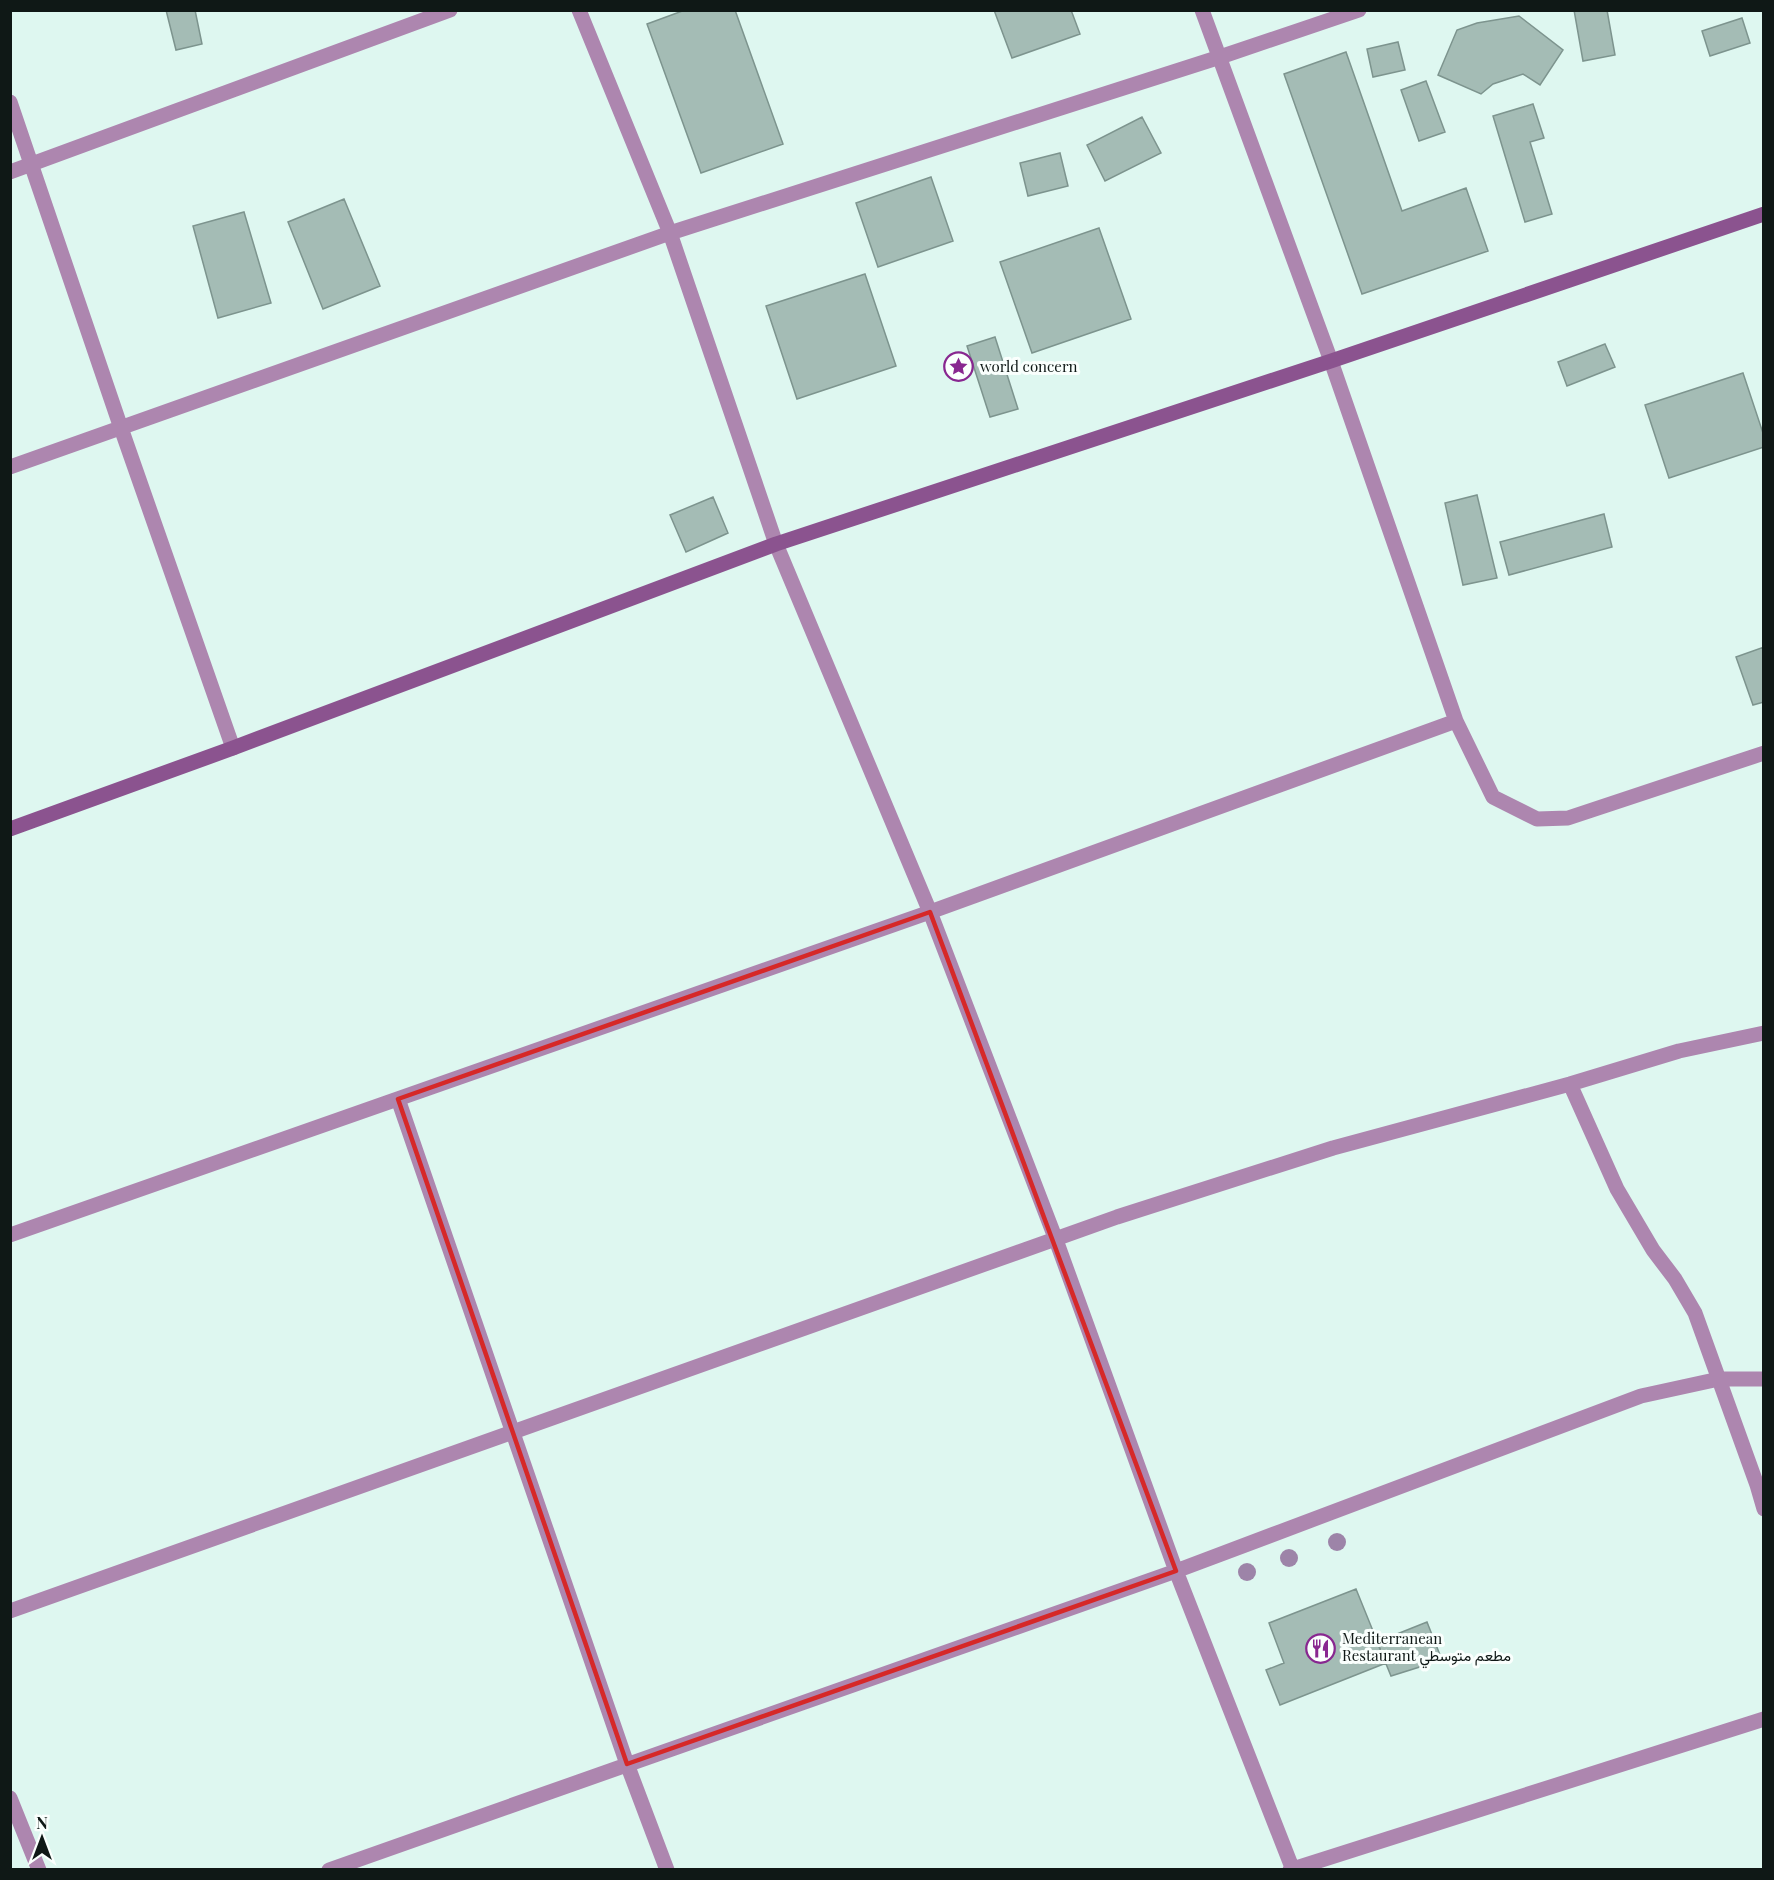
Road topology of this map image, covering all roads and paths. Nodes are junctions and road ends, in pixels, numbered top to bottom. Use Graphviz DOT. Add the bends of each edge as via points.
graph roads {
  1 [pos="450,10"];
  2 [pos="579,10"];
  3 [pos="1202,10"];
  4 [pos="1359,10"];
  5 [pos="1220,57"];
  6 [pos="10,102"];
  7 [pos="32,164"];
  8 [pos="10,172"];
  9 [pos="1764,214"];
  10 [pos="669,233"];
  11 [pos="1331,361"];
  12 [pos="121,428"];
  13 [pos="10,467"];
  14 [pos="776,544"];
  15 [pos="1456,721"];
  16 [pos="233,748"];
  17 [pos="1764,753"];
  18 [pos="10,829"];
  19 [pos="930,912"];
  20 [pos="1764,1033"];
  21 [pos="1570,1084"];
  22 [pos="398,1100"];
  23 [pos="10,1235"];
  24 [pos="1056,1240"];
  25 [pos="1719,1379"];
  26 [pos="1764,1379"];
  27 [pos="513,1433"];
  28 [pos="1764,1509"];
  29 [pos="1176,1571"];
  30 [pos="10,1611"];
  31 [pos="1764,1719"];
  32 [pos="627,1764"];
  33 [pos="10,1798"];
  34 [pos="39,1869"];
  35 [pos="330,1869"];
  36 [pos="667,1869"];
  37 [pos="1292,1869"];
  1 -- 7 [label="street"];
  2 -- 10 [label="street"];
  3 -- 5 [label="street"];
  4 -- 5 [label="street"];
  5 -- 10 [label="street"];
  5 -- 11 [label="street"];
  6 -- 7 [label="street"];
  7 -- 8 [label="street"];
  7 -- 12 [label="street"];
  9 -- 11 [label="main road"];
  10 -- 12 [label="street"];
  10 -- 14 [label="street"];
  11 -- 14 [label="main road"];
  11 -- 15 [label="street"];
  12 -- 13 [label="street"];
  12 -- 16 [label="street"];
  14 -- 16 [label="main road"];
  14 -- 19 [label="street"];
  15 -- 17 [label="street" via="1493,797 1537,819 1568,818"];
  15 -- 19 [label="street"];
  16 -- 18 [label="main road"];
  19 -- 22 [label="street"];
  19 -- 24 [label="street"];
  20 -- 21 [label="street" via="1679,1051"];
  21 -- 24 [label="street" via="1332,1148 1117,1216"];
  21 -- 25 [label="street" via="1617,1189 1695,1313"];
  22 -- 23 [label="street"];
  22 -- 27 [label="street"];
  24 -- 27 [label="street"];
  24 -- 29 [label="street"];
  25 -- 26 [label="street"];
  25 -- 28 [label="street"];
  25 -- 29 [label="street" via="1641,1396"];
  27 -- 30 [label="street"];
  27 -- 32 [label="street"];
  29 -- 32 [label="street"];
  29 -- 37 [label="street"];
  31 -- 37 [label="street"];
  32 -- 35 [label="street"];
  32 -- 36 [label="street"];
  33 -- 34 [label="street"];
}
